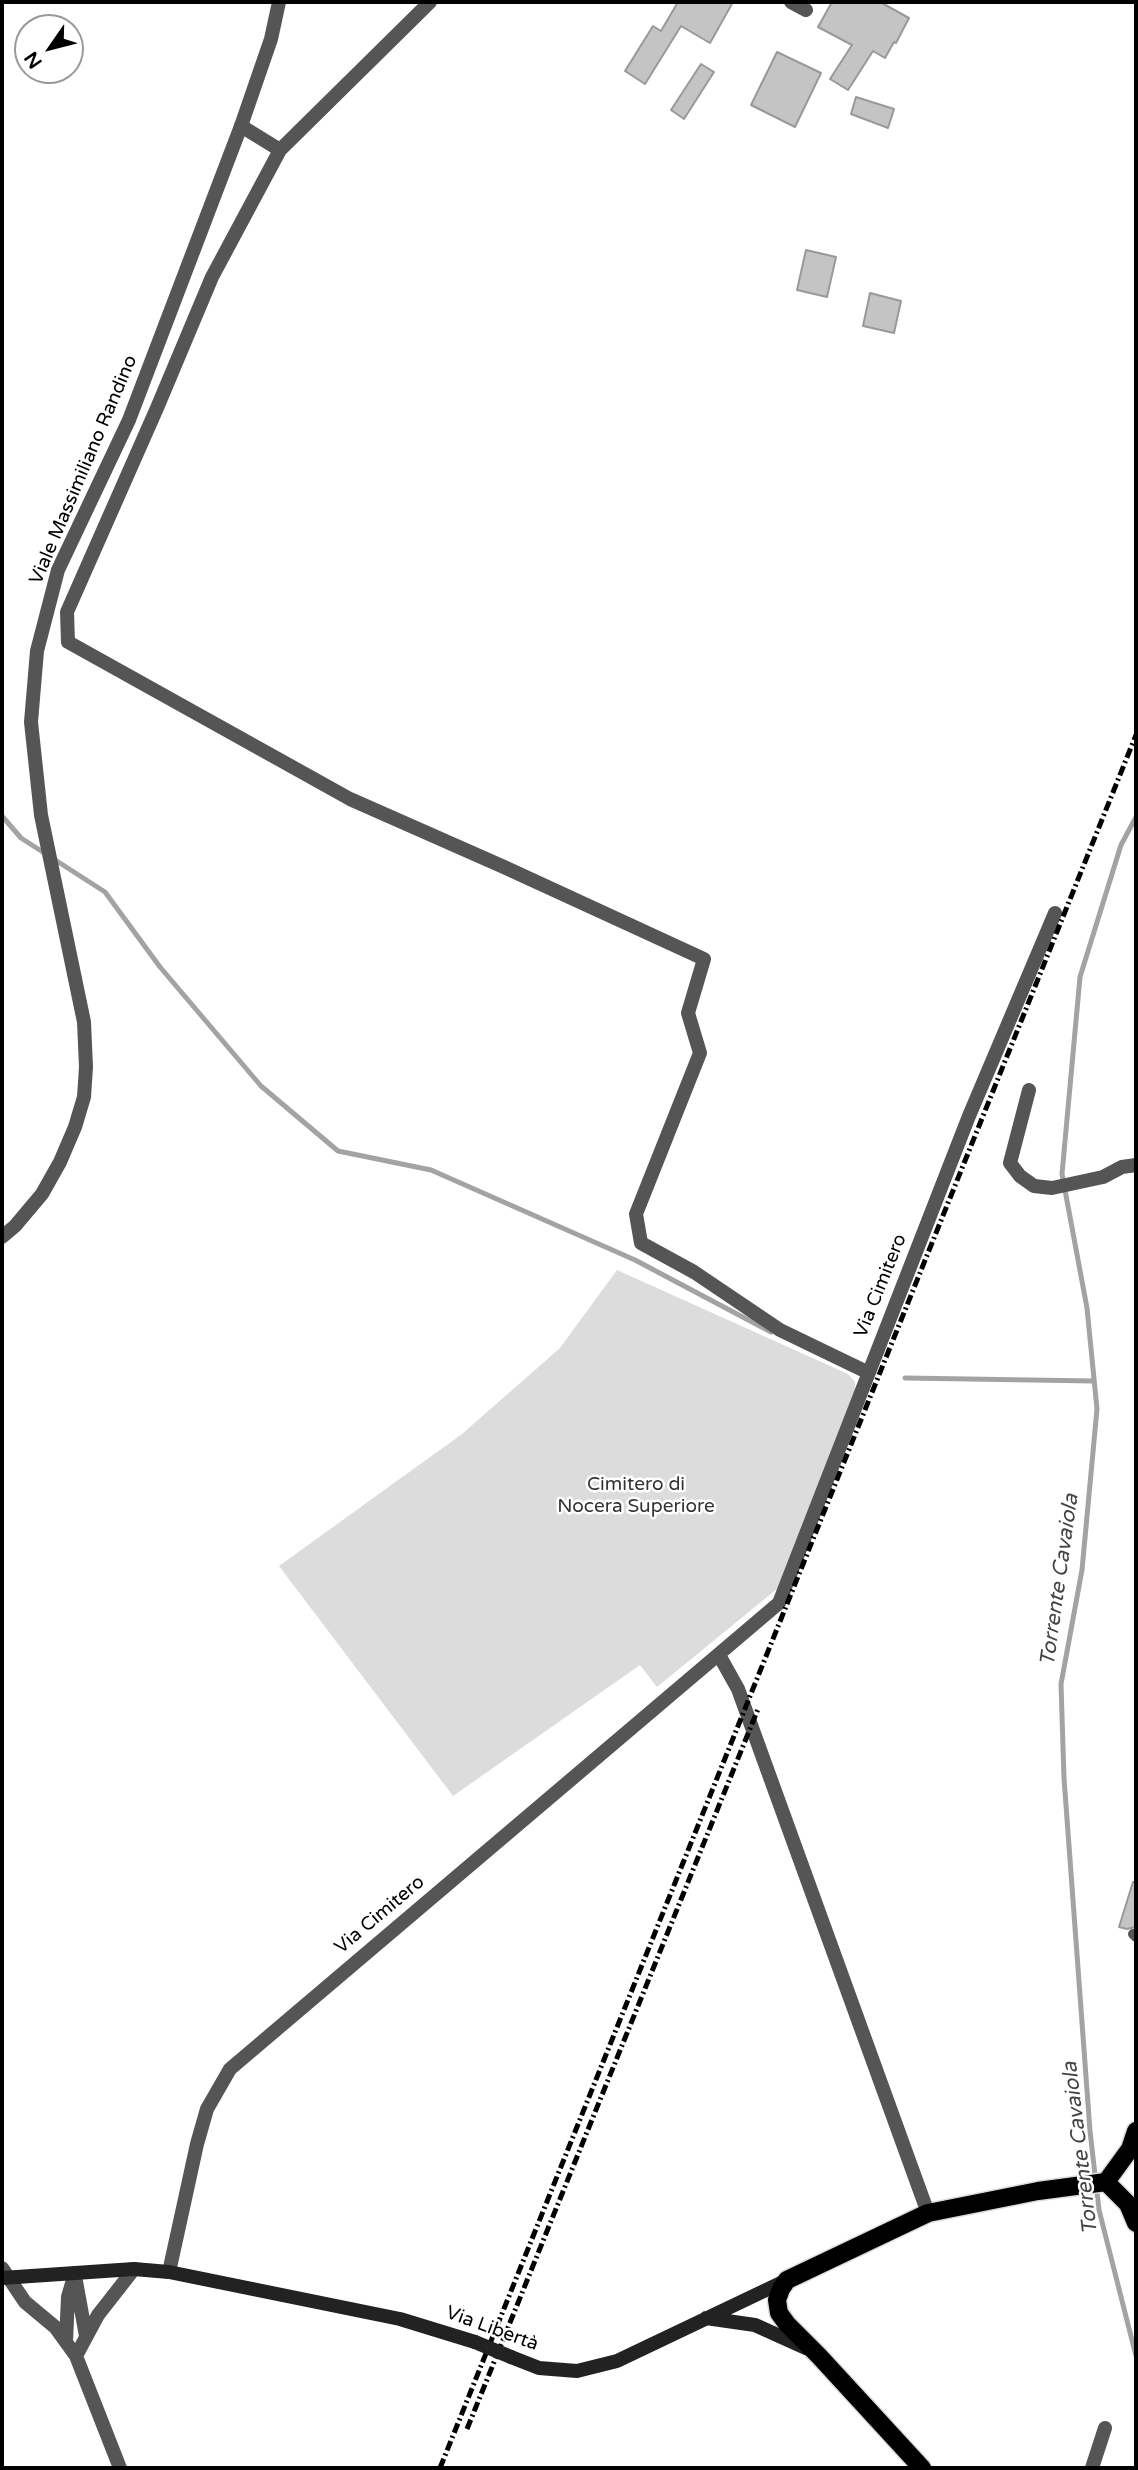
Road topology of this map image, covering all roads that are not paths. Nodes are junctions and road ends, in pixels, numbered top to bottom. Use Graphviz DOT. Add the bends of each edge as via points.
graph roads {
  1 [pos="279,2"];
  2 [pos="430,2"];
  3 [pos="791,2"];
  4 [pos="806,10"];
  5 [pos="241,126"];
  6 [pos="280,150"];
  7 [pos="1055,914"];
  8 [pos="1029,1090"];
  9 [pos="1136,1165"];
  10 [pos="2,1237"];
  11 [pos="867,1372"];
  12 [pos="719,1655"];
  13 [pos="1136,2132"];
  14 [pos="1106,2182"];
  15 [pos="928,2213"];
  16 [pos="1136,2223"];
  17 [pos="134,2269"];
  18 [pos="169,2272"];
  19 [pos="75,2273"];
  20 [pos="3,2275"];
  21 [pos="787,2280"];
  22 [pos="704,2318"];
  23 [pos="86,2336"];
  24 [pos="66,2342"];
  25 [pos="76,2356"];
  26 [pos="820,2356"];
  27 [pos="1105,2428"];
  28 [pos="120,2468"];
  29 [pos="922,2468"];
  30 [pos="1092,2468"];
  1 -- 5 [label="street, Viale Massimiliano Randino"];
  2 -- 6 [label="street"];
  3 -- 4 [label="street"];
  5 -- 6 [label="street"];
  5 -- 10 [label="street, Viale Massimiliano Randino" via="129,420 58,570 37,652 31,722 41,815 84,1023 86,1067 75,1127 60,1162 48,1184"];
  6 -- 11 [label="street" via="212,278 67,612 68,642 351,799 704,959 688,1013 700,1053 636,1214 641,1242 780,1330"];
  7 -- 11 [label="street, Via Cimitero"];
  8 -- 9 [label="street" via="1010,1163 1020,1177 1034,1186 1052,1188"];
  11 -- 12 [label="street, Via Cimitero" via="779,1603"];
  12 -- 15 [label="street" via="738,1689"];
  12 -- 18 [label="street, Via Cimitero" via="230,2069 207,2109 200,2132"];
  13 -- 14 [label="main road" via="1130,2149"];
  14 -- 15 [label="main road, Via Libertà"];
  14 -- 16 [label="main road" via="1128,2204"];
  15 -- 21 [label="main road, Via Libertà"];
  17 -- 18 [label="main road, Via Libertà"];
  17 -- 19 [label="main road, Via Libertà"];
  17 -- 23 [label="street"];
  18 -- 22 [label="main road, Via Libertà, bridge" via="400,2319 539,2368 577,2371 617,2361"];
  19 -- 20 [label="main road, Via Libertà"];
  19 -- 23 [label="street"];
  19 -- 24 [label="street" via="68,2297"];
  20 -- 24 [label="street"];
  21 -- 22 [label="main road, Via Libertà"];
  21 -- 26 [label="main road" via="777,2300 779,2313"];
  22 -- 26 [label="main road" via="755,2325"];
  23 -- 25 [label="street"];
  24 -- 25 [label="street"];
  25 -- 28 [label="street"];
  26 -- 29 [label="main road"];
  27 -- 30 [label="street"];
}
